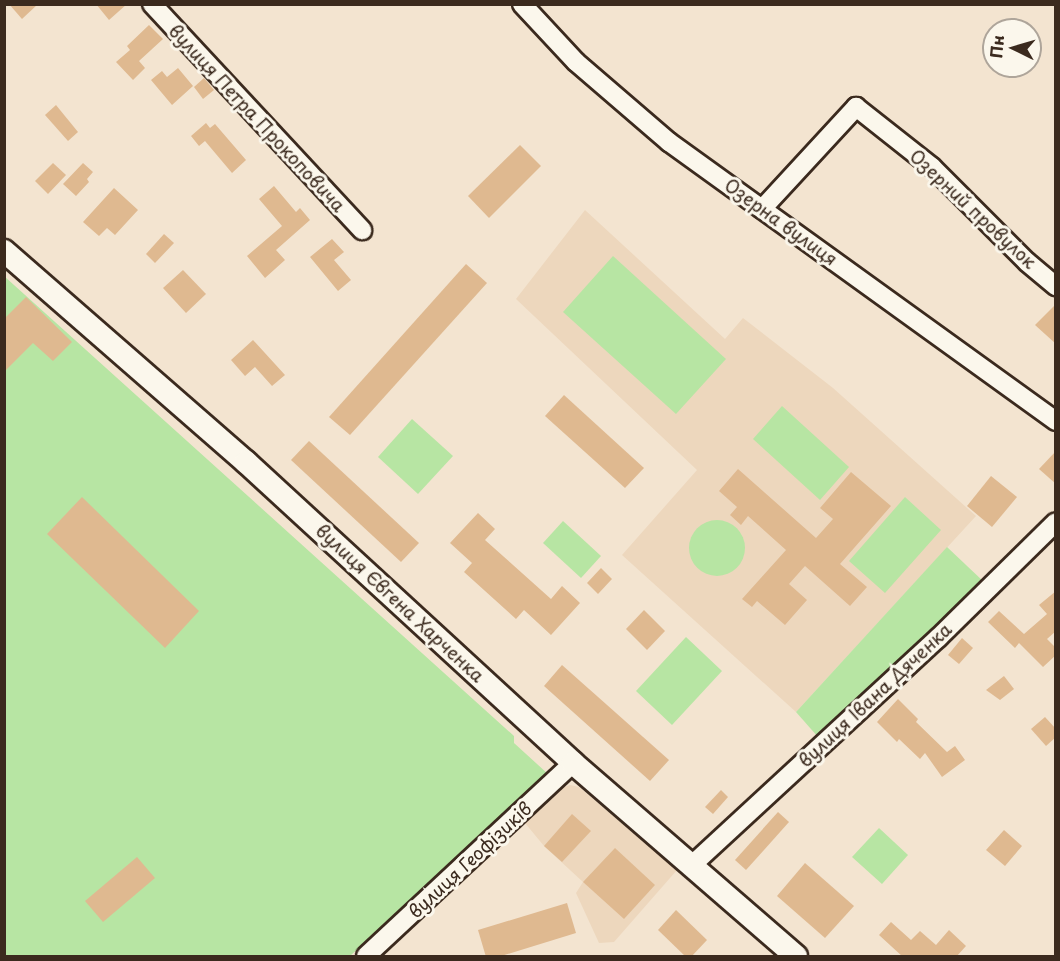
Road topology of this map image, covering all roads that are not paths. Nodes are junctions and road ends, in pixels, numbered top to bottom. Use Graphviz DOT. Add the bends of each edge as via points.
graph roads {
  1 [pos="152,4"];
  2 [pos="522,4"];
  3 [pos="762,209"];
  4 [pos="362,230"];
  5 [pos="4,251"];
  6 [pos="1056,286"];
  7 [pos="1056,421"];
  8 [pos="1056,522"];
  9 [pos="573,763"];
  10 [pos="692,865"];
  11 [pos="366,957"];
  12 [pos="796,957"];
  1 -- 4 [label="street, вулиця Петра Прокоповича"];
  2 -- 3 [label="street, Озерна вулиця" via="576,62 652,127"];
  3 -- 6 [label="street, Озерний провулок" via="856,107 932,166"];
  3 -- 7 [label="street, Озерна вулиця"];
  5 -- 9 [label="main road, вулиця Євгена Харченка" via="263,478"];
  8 -- 10 [label="street, вулиця Івана Дяченка" via="938,638"];
  9 -- 10 [label="main road, вулиця Євгена Харченка"];
  9 -- 11 [label="street, вулиця Геофізиків"];
  10 -- 12 [label="main road, вулиця Євгена Харченка"];
}
